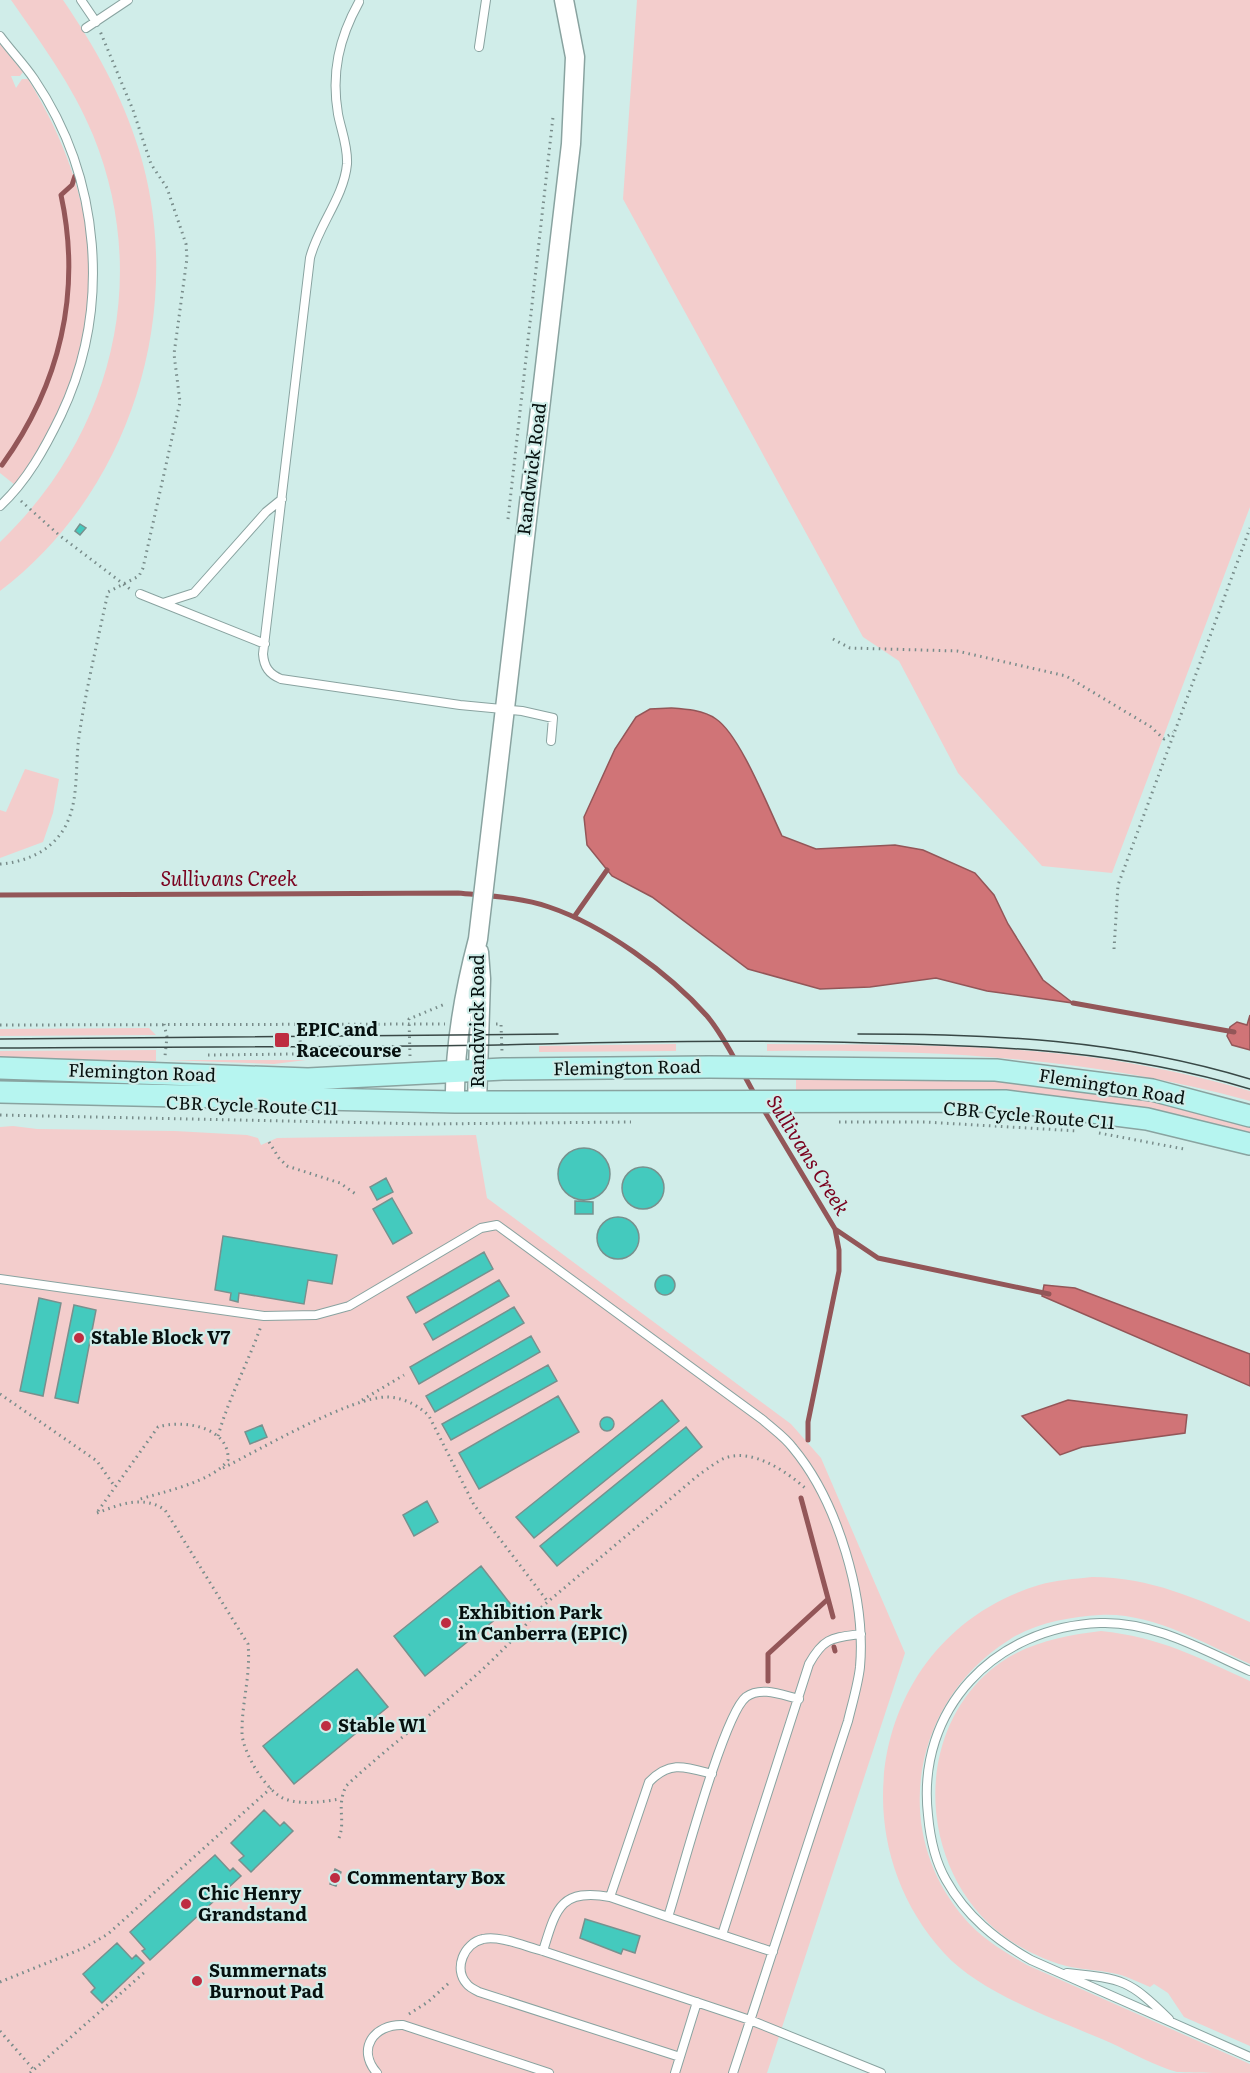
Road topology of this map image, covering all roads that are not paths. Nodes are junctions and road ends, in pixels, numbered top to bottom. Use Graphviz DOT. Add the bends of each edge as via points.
graph roads {
  1 [pos="81,0"];
  2 [pos="128,0"];
  3 [pos="486,0"];
  4 [pos="564,0"];
  5 [pos="359,3"];
  6 [pos="96,22"];
  7 [pos="86,28"];
  8 [pos="0,36"];
  9 [pos="479,47"];
  10 [pos="282,499"];
  11 [pos="0,506"];
  12 [pos="140,594"];
  13 [pos="163,603"];
  14 [pos="265,644"];
  15 [pos="504,710"];
  16 [pos="551,741"];
  17 [pos="470,1024"];
  18 [pos="0,1068"];
  19 [pos="33,1069"];
  20 [pos="477,1070"];
  21 [pos="454,1071"];
  22 [pos="0,1092"];
  23 [pos="29,1093"];
  24 [pos="455,1102"];
  25 [pos="477,1102"];
  26 [pos="1250,1116"];
  27 [pos="1250,1144"];
  28 [pos="0,1279"];
  29 [pos="861,1634"];
  30 [pos="1250,1671"];
  31 [pos="798,1699"];
  32 [pos="712,1774"];
  33 [pos="610,1897"];
  34 [pos="668,1917"];
  35 [pos="722,1935"];
  36 [pos="543,1952"];
  37 [pos="773,1952"];
  38 [pos="1056,1971"];
  39 [pos="697,2002"];
  40 [pos="750,2020"];
  41 [pos="1173,2023"];
  42 [pos="680,2057"];
  43 [pos="1250,2057"];
  44 [pos="377,2073"];
  45 [pos="549,2073"];
  46 [pos="675,2073"];
  47 [pos="733,2073"];
  48 [pos="881,2073"];
  1 -- 6 [label="lane"];
  2 -- 6 [label="lane"];
  3 -- 9 [label="lane"];
  4 -- 15 [label="street, Randwick Road" via="575,57 571,144"];
  5 -- 10 [label="lane" via="336,62 336,92 347,165 310,258"];
  6 -- 7 [label="lane"];
  8 -- 11 [label="lane" via="34,79 71,151 90,223 93,259 88,328 70,394 48,440 13,494"];
  10 -- 13 [label="lane" via="194,593"];
  10 -- 14 [label="lane"];
  12 -- 13 [label="lane"];
  13 -- 14 [label="lane"];
  14 -- 15 [label="lane" via="265,665 281,679"];
  15 -- 16 [label="lane" via="553,718"];
  15 -- 17 [label="street, Randwick Road" via="478,939 467,978"];
  17 -- 20 [label="street, Randwick Road"];
  17 -- 21 [label="street, Randwick Road"];
  18 -- 19 [label="main road, Flemington Road"];
  19 -- 21 [label="main road, Flemington Road" via="308,1079"];
  19 -- 23 [label="main road"];
  20 -- 21 [label="main road, Flemington Road"];
  20 -- 25 [label="street, Randwick Road"];
  20 -- 26 [label="main road, Flemington Road" via="996,1070 1152,1090"];
  21 -- 24 [label="street, Randwick Road"];
  22 -- 23 [label="main road, Flemington Road"];
  23 -- 24 [label="main road, Flemington Road"];
  24 -- 25 [label="main road, Flemington Road"];
  25 -- 27 [label="main road, Flemington Road" via="503,1112 724,1100 1005,1101 1147,1119"];
  28 -- 29 [label="lane" via="264,1316 316,1315 350,1306 481,1228 497,1225 763,1420 793,1447 837,1528 853,1575"];
  29 -- 31 [label="lane" via="830,1638 818,1649"];
  29 -- 37 [label="lane" via="860,1669 848,1721"];
  30 -- 38 [label="lane" via="1173,1637 1101,1623 1055,1628 1013,1645 979,1670 952,1702 933,1746 926,1794 931,1838 945,1880 970,1915 1001,1943"];
  31 -- 32 [label="lane" via="771,1692 747,1696 731,1717"];
  31 -- 35 [label="lane"];
  32 -- 33 [label="lane" via="670,1767 649,1782"];
  32 -- 34 [label="lane"];
  33 -- 34 [label="lane"];
  33 -- 36 [label="lane" via="588,1893 561,1905"];
  34 -- 35 [label="lane"];
  35 -- 37 [label="lane"];
  36 -- 39 [label="lane"];
  36 -- 42 [label="lane" via="484,1939 473,1942 466,1951 460,1961 461,1972 467,1984 479,1992"];
  37 -- 40 [label="lane"];
  38 -- 41 [label="lane"];
  38 -- 41 [label="lane" via="1121,1981 1142,1992"];
  39 -- 40 [label="lane"];
  39 -- 42 [label="lane"];
  40 -- 47 [label="lane"];
  40 -- 48 [label="lane"];
  41 -- 43 [label="lane"];
  42 -- 46 [label="lane"];
  44 -- 45 [label="lane" via="369,2063 367,2050 379,2030 390,2025 403,2025"];
}
